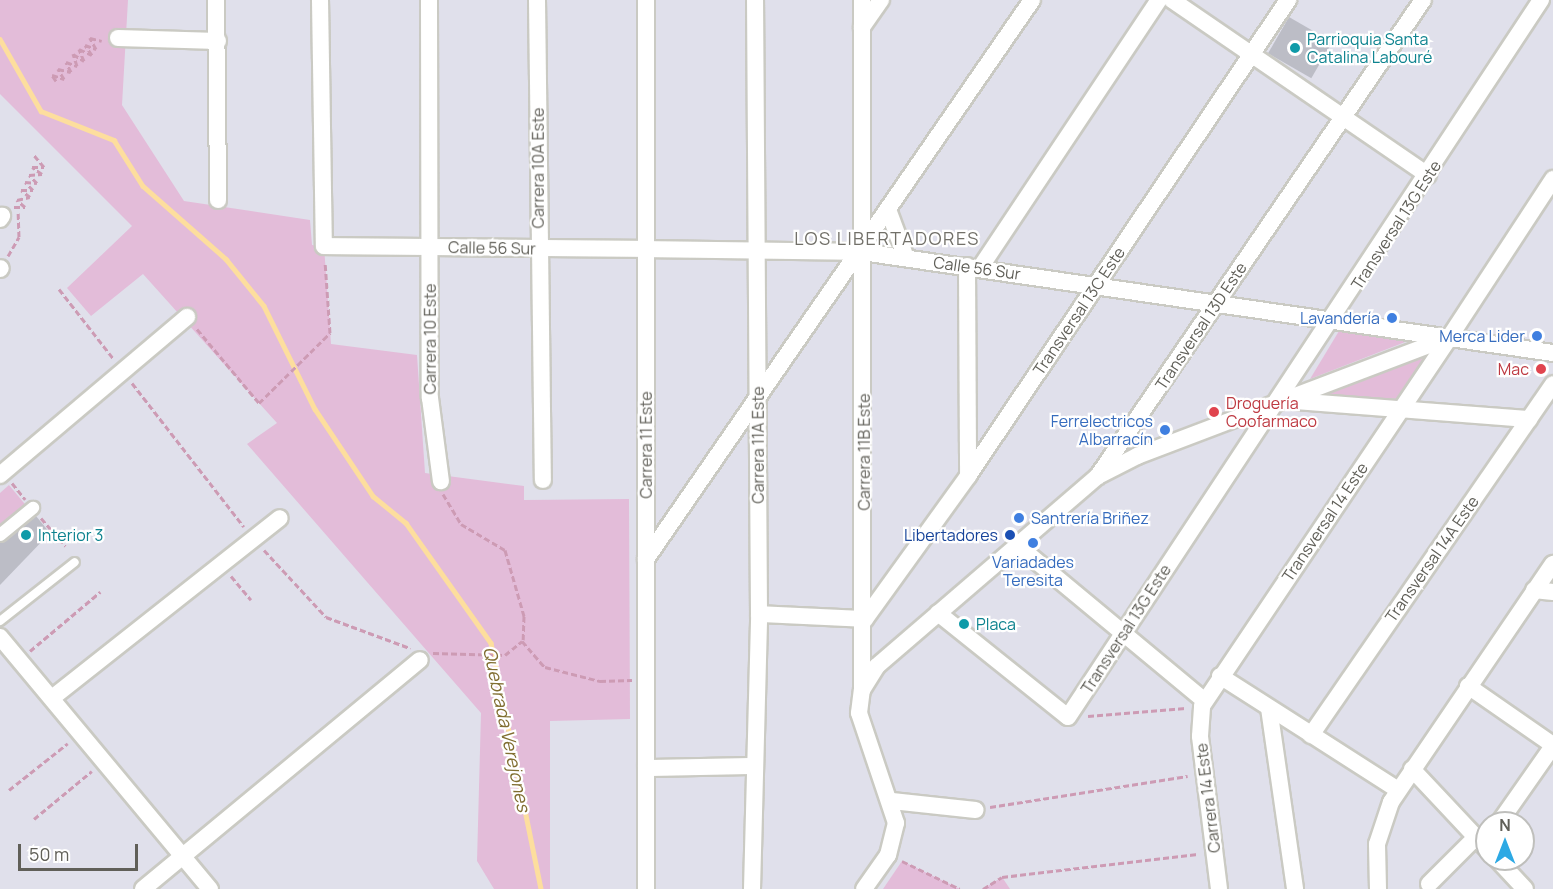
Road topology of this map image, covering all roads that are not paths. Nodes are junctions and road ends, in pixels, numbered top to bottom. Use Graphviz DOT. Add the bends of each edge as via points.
graph roads {
  1 [pos="216,0"];
  2 [pos="320,0"];
  3 [pos="429,0"];
  4 [pos="537,0"];
  5 [pos="645,0"];
  6 [pos="755,0"];
  7 [pos="862,0"];
  8 [pos="881,0"];
  9 [pos="1032,0"];
  10 [pos="1160,0"];
  11 [pos="1172,0"];
  12 [pos="1288,0"];
  13 [pos="1423,0"];
  14 [pos="1541,0"];
  15 [pos="862,27"];
  16 [pos="110,40"];
  17 [pos="218,41"];
  18 [pos="1251,54"];
  19 [pos="1343,117"];
  20 [pos="1428,175"];
  21 [pos="1553,179"];
  22 [pos="218,200"];
  23 [pos="889,212"];
  24 [pos="430,247"];
  25 [pos="538,248"];
  26 [pos="647,249"];
  27 [pos="756,251"];
  28 [pos="862,252"];
  29 [pos="906,258"];
  30 [pos="973,267"];
  31 [pos="1097,286"];
  32 [pos="1216,303"];
  33 [pos="187,317"];
  34 [pos="1334,321"];
  35 [pos="1449,338"];
  36 [pos="1553,353"];
  37 [pos="1551,390"];
  38 [pos="1281,400"];
  39 [pos="758,401"];
  40 [pos="1402,409"];
  41 [pos="1529,419"];
  42 [pos="0,474"];
  43 [pos="968,476"];
  44 [pos="1098,476"];
  45 [pos="543,480"];
  46 [pos="441,481"];
  47 [pos="33,508"];
  48 [pos="280,518"];
  49 [pos="0,535"];
  50 [pos="1017,545"];
  51 [pos="646,559"];
  52 [pos="75,562"];
  53 [pos="1553,564"];
  54 [pos="1534,590"];
  55 [pos="1553,592"];
  56 [pos="938,613"];
  57 [pos="759,614"];
  58 [pos="865,619"];
  59 [pos="0,621"];
  60 [pos="1121,632"];
  61 [pos="0,637"];
  62 [pos="420,660"];
  63 [pos="1220,676"];
  64 [pos="1468,686"];
  65 [pos="862,690"];
  66 [pos="52,698"];
  67 [pos="1203,704"];
  68 [pos="1269,708"];
  69 [pos="1311,735"];
  70 [pos="1553,746"];
  71 [pos="755,766"];
  72 [pos="646,768"];
  73 [pos="1412,769"];
  74 [pos="1398,790"];
  75 [pos="892,801"];
  76 [pos="976,810"];
  77 [pos="1507,811"];
  78 [pos="1475,834"];
  79 [pos="1475,850"];
  80 [pos="181,856"];
  81 [pos="1508,871"];
  82 [pos="1429,884"];
  83 [pos="1378,888"];
  84 [pos="143,889"];
  85 [pos="210,889"];
  86 [pos="646,889"];
  87 [pos="752,889"];
  88 [pos="864,889"];
  89 [pos="1219,889"];
  90 [pos="1295,889"];
  91 [pos="1525,889"];
  1 -- 17 [label="street"];
  2 -- 24 [label="street, Calle 56 Sur" via="324,246"];
  3 -- 24 [label="street, Carrera 10 Este"];
  4 -- 25 [label="street, Carrera 10A Este"];
  5 -- 26 [label="street, Carrera 11 Este"];
  6 -- 27 [label="street, Carrera 11A Este"];
  7 -- 15 [label="street, Carrera 11B Este"];
  8 -- 15 [label="street"];
  9 -- 23 [label="street"];
  10 -- 30 [label="street"];
  11 -- 18 [label="street"];
  12 -- 18 [label="street, Transversal 13C Este"];
  13 -- 19 [label="street, Transversal 13D Este"];
  14 -- 20 [label="street, Transversal 13G Este"];
  15 -- 28 [label="street, Carrera 11B Este"];
  16 -- 17 [label="street"];
  17 -- 22 [label="street"];
  18 -- 19 [label="street"];
  18 -- 31 [label="street, Transversal 13C Este"];
  19 -- 20 [label="street"];
  19 -- 32 [label="street, Transversal 13D Este"];
  20 -- 34 [label="street, Transversal 13G Este"];
  21 -- 35 [label="street, Transversal 14 Este"];
  23 -- 28 [label="street"];
  23 -- 29 [label="street"];
  24 -- 25 [label="street, Calle 56 Sur"];
  24 -- 46 [label="street, Carrera 10 Este" via="430,398"];
  25 -- 26 [label="street, Calle 56 Sur"];
  25 -- 45 [label="street, Carrera 10A Este"];
  26 -- 27 [label="street, Calle 56 Sur"];
  26 -- 51 [label="street, Carrera 11 Este"];
  27 -- 28 [label="street, Calle 56 Sur"];
  27 -- 39 [label="street, Carrera 11A Este"];
  28 -- 29 [label="street, Calle 56 Sur"];
  28 -- 39 [label="street"];
  28 -- 58 [label="street, Carrera 11B Este"];
  29 -- 30 [label="street, Calle 56 Sur"];
  30 -- 31 [label="street, Calle 56 Sur"];
  30 -- 43 [label="street"];
  31 -- 32 [label="street, Calle 56 Sur"];
  31 -- 43 [label="street, Transversal 13C Este"];
  32 -- 34 [label="street, Calle 56 Sur"];
  32 -- 44 [label="street, Transversal 13D Este"];
  33 -- 42 [label="street" via="121,368"];
  34 -- 35 [label="street, Calle 56 Sur"];
  34 -- 38 [label="street, Transversal 13G Este"];
  35 -- 36 [label="street, Calle 56 Sur"];
  35 -- 38 [label="street"];
  35 -- 40 [label="street, Transversal 14 Este"];
  37 -- 41 [label="street, Transversal 14A Este"];
  38 -- 40 [label="street"];
  38 -- 44 [label="street"];
  38 -- 60 [label="street, Transversal 13G Este"];
  39 -- 51 [label="street"];
  39 -- 57 [label="street, Carrera 11A Este"];
  40 -- 41 [label="street"];
  40 -- 63 [label="street, Transversal 14 Este"];
  41 -- 69 [label="street, Transversal 14A Este"];
  43 -- 58 [label="street, Transversal 13C Este"];
  44 -- 50 [label="street, Transversal 13D Este"];
  47 -- 49 [label="street"];
  48 -- 66 [label="street"];
  50 -- 56 [label="street, Transversal 13D Este"];
  50 -- 60 [label="street"];
  51 -- 72 [label="street, Carrera 11 Este"];
  52 -- 59 [label="lane"];
  53 -- 54 [label="street"];
  54 -- 55 [label="street"];
  54 -- 64 [label="street"];
  56 -- 60 [label="street, Transversal 13G Este" via="1068,717"];
  56 -- 65 [label="street, Transversal 13D Este" via="876,666"];
  57 -- 58 [label="street"];
  57 -- 71 [label="street, Carrera 11A Este"];
  58 -- 65 [label="street, Carrera 11B Este"];
  60 -- 67 [label="street"];
  61 -- 66 [label="street"];
  62 -- 80 [label="street"];
  63 -- 67 [label="street, Transversal 14 Este"];
  63 -- 68 [label="street"];
  64 -- 70 [label="street"];
  64 -- 73 [label="street"];
  65 -- 75 [label="street, Carrera 11B Este" via="863,729"];
  66 -- 80 [label="street"];
  67 -- 89 [label="street, Carrera 14 Este" via="1205,774"];
  68 -- 69 [label="street"];
  68 -- 90 [label="street"];
  69 -- 74 [label="street"];
  70 -- 77 [label="street"];
  71 -- 72 [label="street"];
  71 -- 87 [label="street, Carrera 11A Este"];
  72 -- 86 [label="street, Carrera 11 Este"];
  73 -- 74 [label="street"];
  73 -- 78 [label="street"];
  74 -- 83 [label="street" via="1377,844"];
  75 -- 76 [label="street"];
  75 -- 88 [label="street, Carrera 11B Este" via="895,834 888,855"];
  79 -- 82 [label="street"];
  80 -- 84 [label="street"];
  80 -- 85 [label="street"];
  81 -- 91 [label="street"];
}
